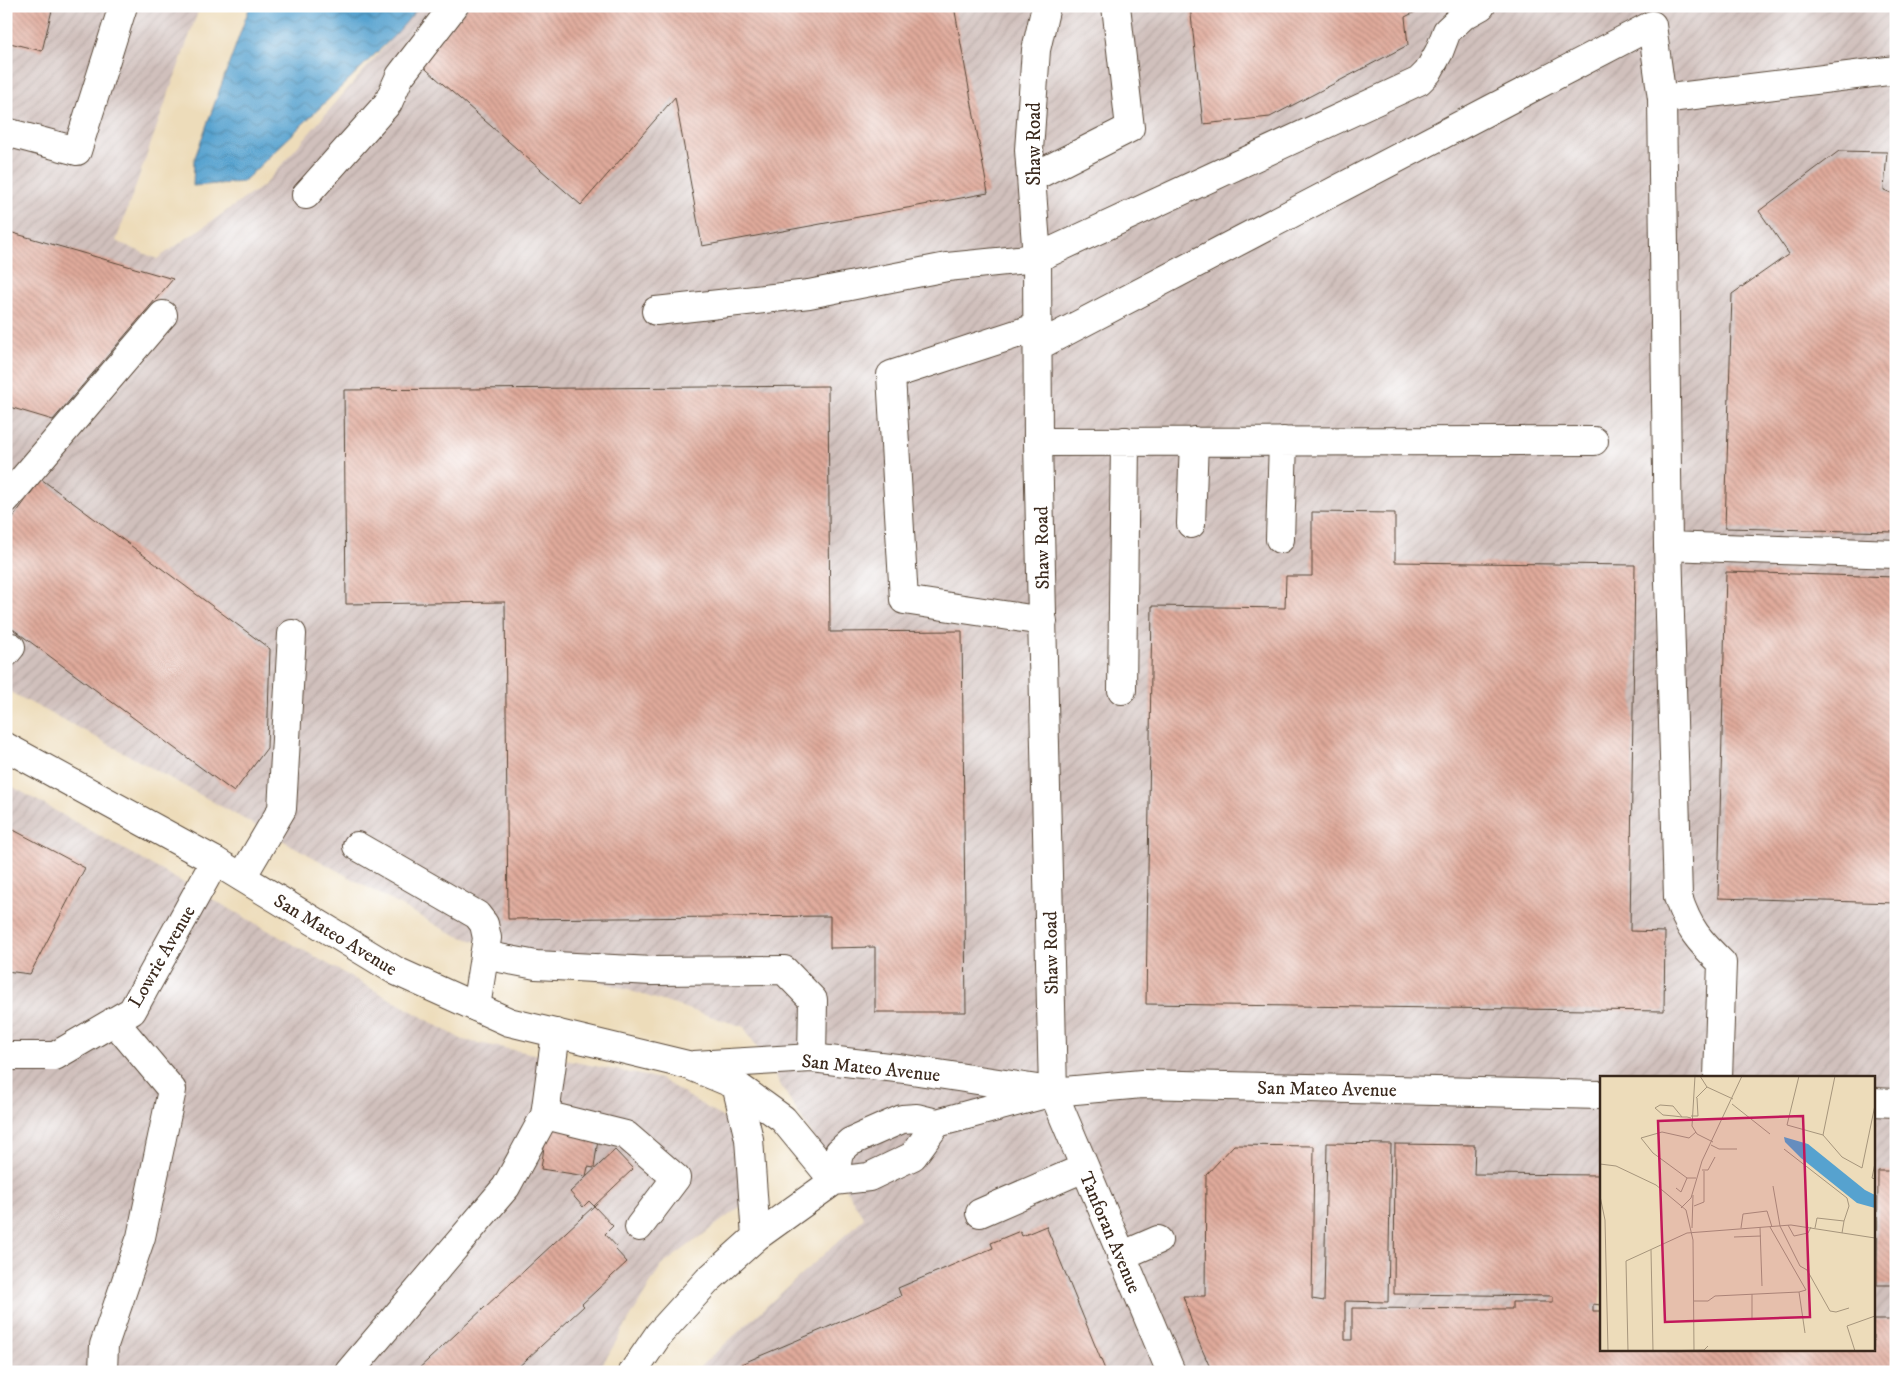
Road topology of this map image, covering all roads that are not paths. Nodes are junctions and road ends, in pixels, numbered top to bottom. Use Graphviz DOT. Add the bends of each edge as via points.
graph roads {
  1 [pos="123,6"];
  2 [pos="454,6"];
  3 [pos="1046,6"];
  4 [pos="1116,6"];
  5 [pos="1481,6"];
  6 [pos="1896,70"];
  7 [pos="1662,99"];
  8 [pos="6,132"];
  9 [pos="1031,178"];
  10 [pos="306,195"];
  11 [pos="1037,258"];
  12 [pos="656,310"];
  13 [pos="163,315"];
  14 [pos="1038,336"];
  15 [pos="1194,441"];
  16 [pos="1283,441"];
  17 [pos="1594,441"];
  18 [pos="1038,442"];
  19 [pos="1125,442"];
  20 [pos="6,500"];
  21 [pos="1191,524"];
  22 [pos="1280,538"];
  23 [pos="1668,546"];
  24 [pos="1896,554"];
  25 [pos="1043,621"];
  26 [pos="292,634"];
  27 [pos="1122,690"];
  28 [pos="6,748"];
  29 [pos="357,846"];
  30 [pos="215,861"];
  31 [pos="242,878"];
  32 [pos="484,954"];
  33 [pos="476,1007"];
  34 [pos="114,1021"];
  35 [pos="556,1033"];
  36 [pos="6,1056"];
  37 [pos="812,1058"];
  38 [pos="688,1065"];
  39 [pos="1718,1076"];
  40 [pos="736,1085"];
  41 [pos="1053,1092"];
  42 [pos="1600,1095"];
  43 [pos="1874,1102"];
  44 [pos="1896,1103"];
  45 [pos="545,1114"];
  46 [pos="937,1123"];
  47 [pos="1084,1168"];
  48 [pos="834,1181"];
  49 [pos="980,1213"];
  50 [pos="639,1227"];
  51 [pos="756,1236"];
  52 [pos="1158,1240"];
  53 [pos="1121,1256"];
  54 [pos="103,1372"];
  55 [pos="349,1372"];
  56 [pos="633,1372"];
  57 [pos="1171,1372"];
  1 -- 8 [label="main road" via="77,151"];
  2 -- 10 [label="main road" via="400,76 388,103"];
  3 -- 9 [label="main road, Shaw Road" via="1036,50"];
  4 -- 9 [label="main road" via="1130,128"];
  5 -- 11 [label="main road" via="1462,16 1447,31 1428,72 1419,81"];
  6 -- 7 [label="main road"];
  7 -- 14 [label="main road" via="1652,25"];
  7 -- 23 [label="main road"];
  9 -- 11 [label="main road, Shaw Road"];
  11 -- 12 [label="main road" via="947,267 808,294"];
  11 -- 14 [label="main road, Shaw Road"];
  13 -- 20 [label="main road"];
  14 -- 18 [label="main road, Shaw Road"];
  14 -- 25 [label="main road" via="891,375 904,600"];
  15 -- 16 [label="main road"];
  15 -- 19 [label="main road"];
  15 -- 21 [label="main road"];
  16 -- 17 [label="main road"];
  16 -- 22 [label="main road"];
  18 -- 19 [label="main road"];
  18 -- 25 [label="main road, Shaw Road"];
  19 -- 27 [label="main road"];
  23 -- 24 [label="main road"];
  23 -- 39 [label="main road" via="1678,897 1685,919 1697,937 1722,963"];
  25 -- 41 [label="main road, Shaw Road"];
  26 -- 31 [label="main road" via="282,809"];
  28 -- 30 [label="main road, San Mateo Avenue"];
  29 -- 32 [label="main road" via="477,915 484,924 487,938"];
  30 -- 31 [label="main road, San Mateo Avenue"];
  30 -- 34 [label="main road, Lowrie Avenue" via="132,1011"];
  31 -- 33 [label="main road, San Mateo Avenue" via="396,971"];
  32 -- 33 [label="main road"];
  32 -- 37 [label="main road" via="536,965 652,971 784,970 813,1000"];
  33 -- 35 [label="main road, San Mateo Avenue" via="509,1022"];
  34 -- 36 [label="main road, Lowrie Avenue" via="55,1056"];
  34 -- 54 [label="main road" via="172,1090 141,1237 104,1344"];
  35 -- 38 [label="main road, San Mateo Avenue"];
  35 -- 45 [label="main road"];
  37 -- 38 [label="main road, San Mateo Avenue"];
  37 -- 41 [label="main road, San Mateo Avenue"];
  38 -- 40 [label="main road, San Mateo Avenue"];
  40 -- 48 [label="main road, San Mateo Avenue" via="783,1119"];
  40 -- 51 [label="main road" via="749,1139"];
  41 -- 42 [label="main road, San Mateo Avenue" via="1142,1084"];
  41 -- 46 [label="main road, San Mateo Avenue"];
  41 -- 47 [label="main road, Tanforan Avenue"];
  43 -- 44 [label="main road"];
  45 -- 50 [label="main road" via="626,1135 676,1178"];
  45 -- 55 [label="main road" via="506,1187"];
  46 -- 48 [label="main road" via="913,1156 869,1176"];
  46 -- 48 [label="main road, San Mateo Avenue" via="917,1118 902,1119 850,1142 839,1152"];
  47 -- 49 [label="main road"];
  47 -- 53 [label="main road, Tanforan Avenue"];
  48 -- 51 [label="main road"];
  51 -- 56 [label="main road" via="708,1280 659,1334"];
  52 -- 53 [label="main road"];
  53 -- 57 [label="main road, Tanforan Avenue"];
}
